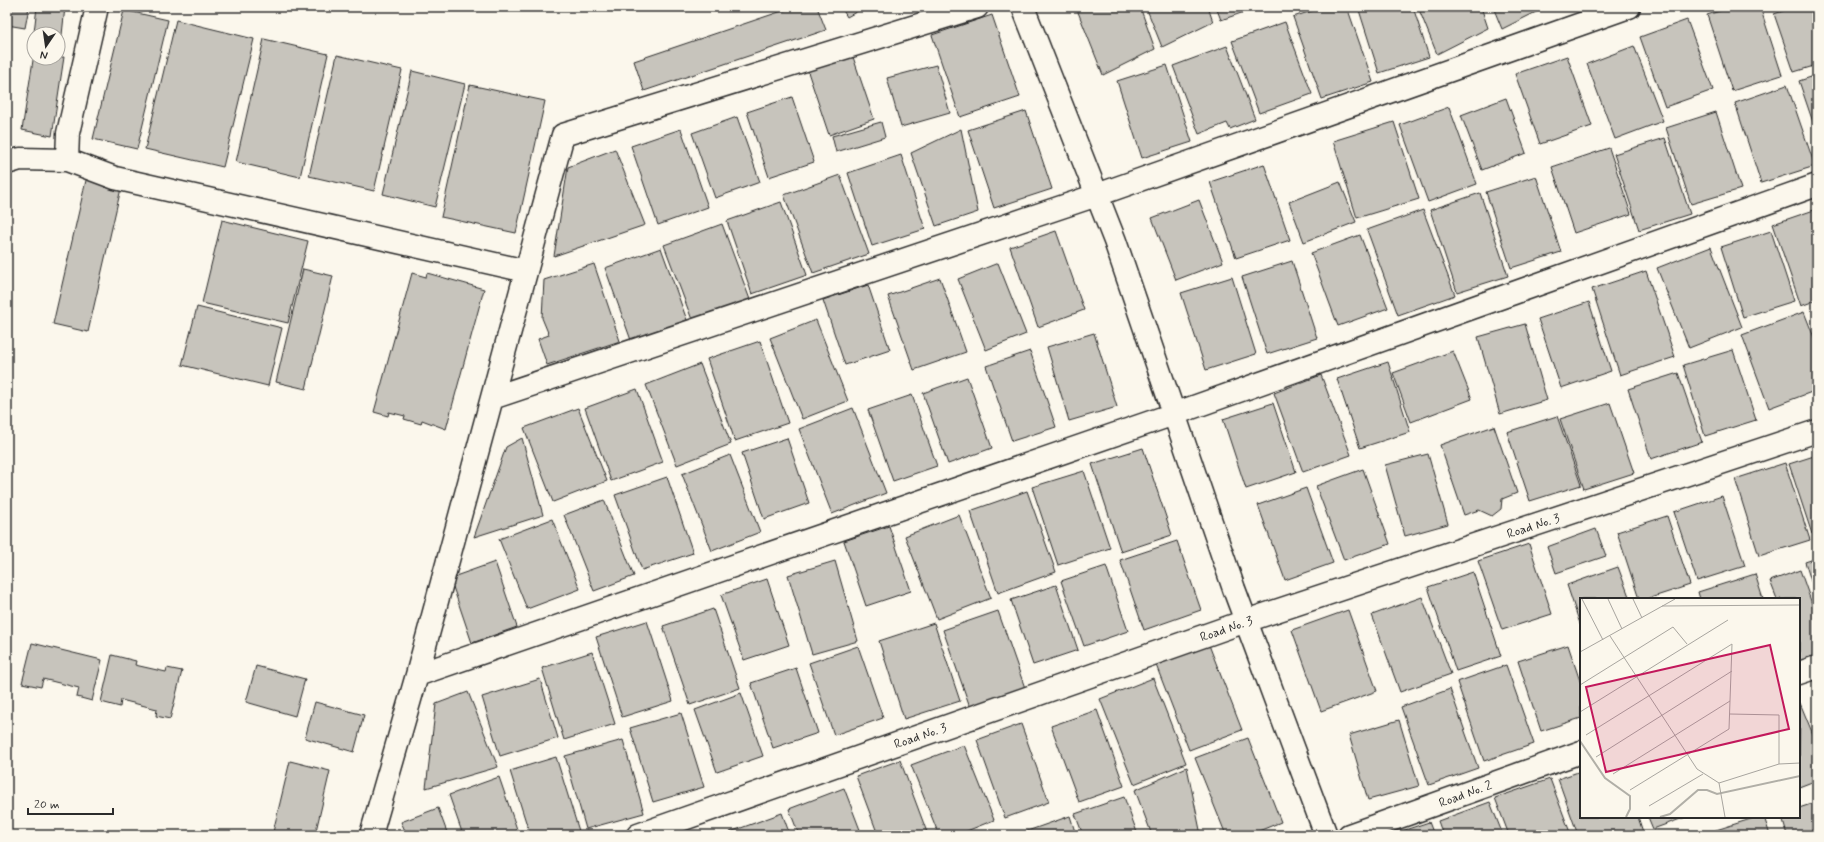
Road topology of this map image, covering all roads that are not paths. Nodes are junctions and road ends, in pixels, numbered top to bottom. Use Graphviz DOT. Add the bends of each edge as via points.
graph roads {
  1 [pos="97,7"];
  2 [pos="977,7"];
  3 [pos="1023,7"];
  4 [pos="1630,7"];
  5 [pos="67,160"];
  6 [pos="7,163"];
  7 [pos="1817,185"];
  8 [pos="1097,195"];
  9 [pos="526,271"];
  10 [pos="492,398"];
  11 [pos="1174,414"];
  12 [pos="1817,431"];
  13 [pos="1246,621"];
  14 [pos="1817,667"];
  15 [pos="1800,673"];
  16 [pos="417,675"];
  17 [pos="1580,752"];
  18 [pos="371,835"];
  19 [pos="638,835"];
  20 [pos="1326,835"];
  21 [pos="1349,835"];
  1 -- 5 [label="street" via="68,133"];
  2 -- 9 [label="street" via="563,135"];
  3 -- 8 [label="street"];
  4 -- 8 [label="street"];
  5 -- 6 [label="street" via="20,159"];
  5 -- 9 [label="street" via="115,178"];
  7 -- 11 [label="street"];
  8 -- 10 [label="street"];
  8 -- 11 [label="street"];
  9 -- 10 [label="street"];
  10 -- 16 [label="street"];
  11 -- 13 [label="street"];
  11 -- 16 [label="street"];
  12 -- 13 [label="street, Road No. 3"];
  13 -- 19 [label="street, Road No. 3"];
  13 -- 20 [label="street"];
  14 -- 15 [label="street"];
  16 -- 18 [label="street"];
  17 -- 21 [label="street, Road No. 2"];
}
